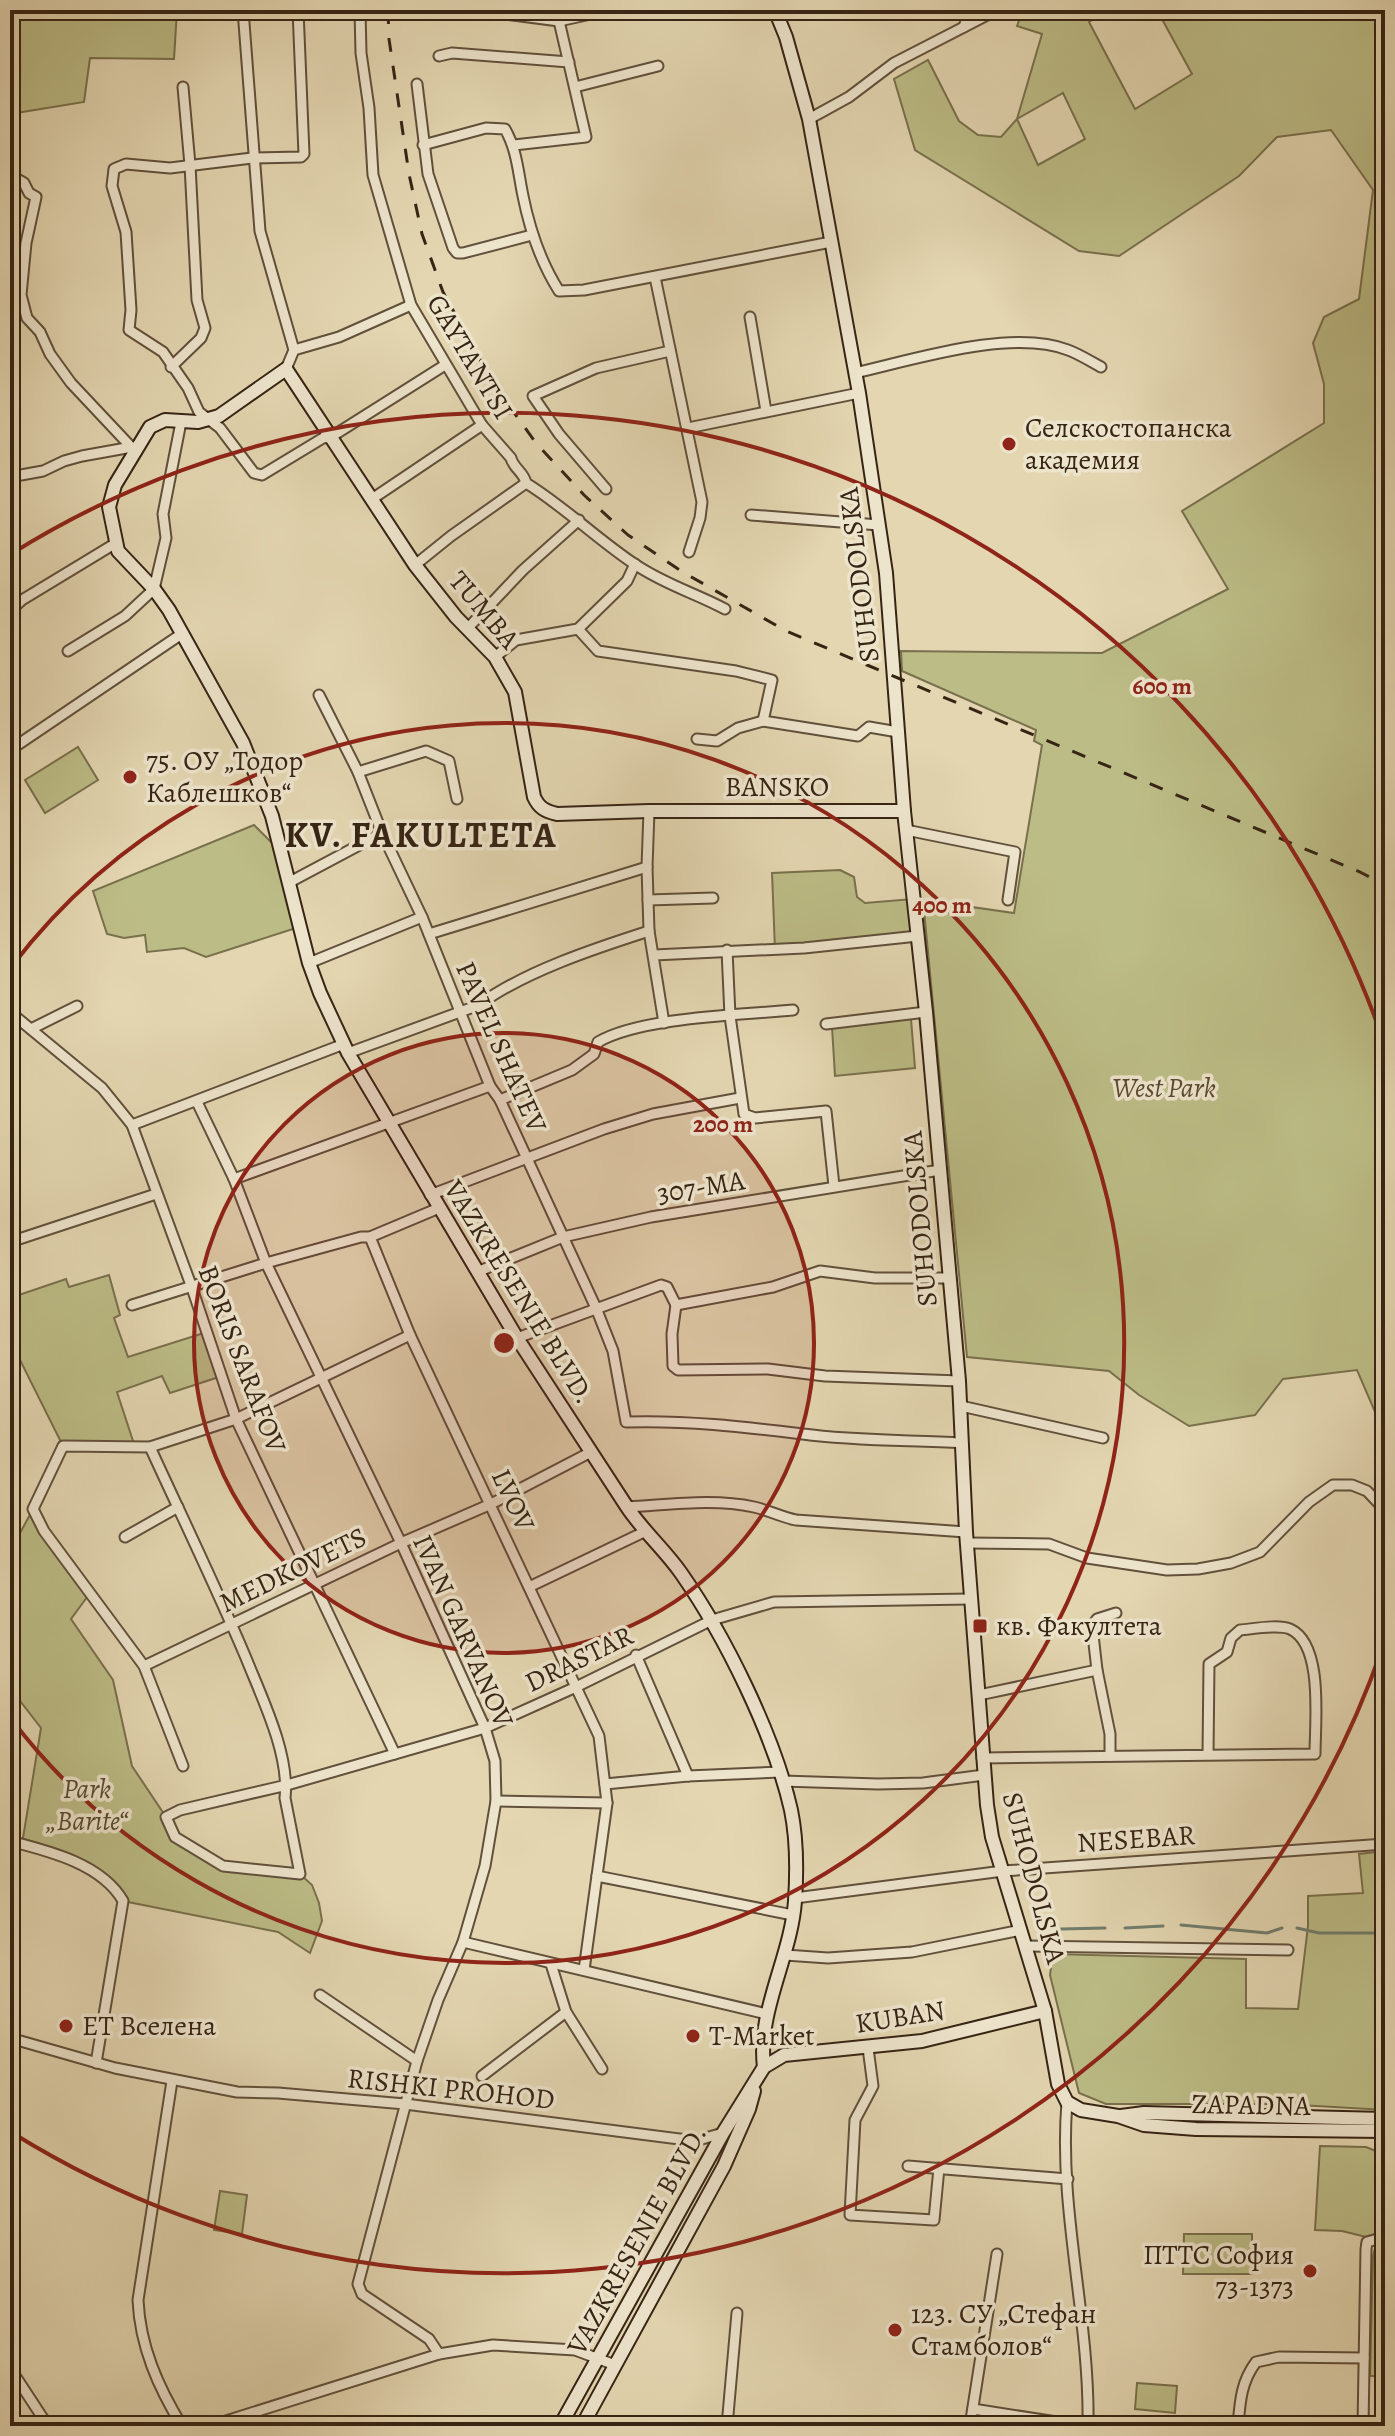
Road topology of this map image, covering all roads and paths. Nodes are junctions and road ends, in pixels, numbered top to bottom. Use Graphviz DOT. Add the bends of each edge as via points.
graph roads {
  1 [pos="243,10"];
  2 [pos="298,10"];
  3 [pos="360,10"];
  4 [pos="475,10"];
  5 [pos="609,10"];
  6 [pos="775,10"];
  7 [pos="966,10"];
  8 [pos="997,10"];
  9 [pos="559,21"];
  10 [pos="964,27"];
  11 [pos="439,56"];
  12 [pos="569,62"];
  13 [pos="658,66"];
  14 [pos="417,84"];
  15 [pos="183,87"];
  16 [pos="575,87"];
  17 [pos="809,119"];
  18 [pos="423,145"];
  19 [pos="514,145"];
  20 [pos="252,158"];
  21 [pos="190,165"];
  22 [pos="10,175"];
  23 [pos="532,235"];
  24 [pos="831,242"];
  25 [pos="655,277"];
  26 [pos="411,305"];
  27 [pos="750,317"];
  28 [pos="294,350"];
  29 [pos="670,351"];
  30 [pos="445,365"];
  31 [pos="171,367"];
  32 [pos="1101,367"];
  33 [pos="286,369"];
  34 [pos="855,373"];
  35 [pos="859,393"];
  36 [pos="766,411"];
  37 [pos="209,421"];
  38 [pos="181,422"];
  39 [pos="482,425"];
  40 [pos="688,428"];
  41 [pos="331,437"];
  42 [pos="133,448"];
  43 [pos="10,477"];
  44 [pos="526,483"];
  45 [pos="606,489"];
  46 [pos="372,499"];
  47 [pos="751,515"];
  48 [pos="579,520"];
  49 [pos="879,525"];
  50 [pos="116,543"];
  51 [pos="689,552"];
  52 [pos="635,564"];
  53 [pos="415,565"];
  54 [pos="154,589"];
  55 [pos="725,609"];
  56 [pos="10,611"];
  57 [pos="467,629"];
  58 [pos="578,629"];
  59 [pos="183,633"];
  60 [pos="68,651"];
  61 [pos="495,657"];
  62 [pos="319,695"];
  63 [pos="763,721"];
  64 [pos="898,732"];
  65 [pos="697,739"];
  66 [pos="10,750"];
  67 [pos="358,772"];
  68 [pos="457,799"];
  69 [pos="649,811"];
  70 [pos="904,811"];
  71 [pos="906,830"];
  72 [pos="382,833"];
  73 [pos="647,867"];
  74 [pos="288,883"];
  75 [pos="713,898"];
  76 [pos="648,900"];
  77 [pos="1008,900"];
  78 [pos="422,917"];
  79 [pos="649,931"];
  80 [pos="429,934"];
  81 [pos="918,936"];
  82 [pos="727,950"];
  83 [pos="654,955"];
  84 [pos="309,963"];
  85 [pos="77,1006"];
  86 [pos="793,1010"];
  87 [pos="10,1012"];
  88 [pos="926,1012"];
  89 [pos="459,1013"];
  90 [pos="730,1016"];
  91 [pos="664,1023"];
  92 [pos="826,1024"];
  93 [pos="31,1029"];
  94 [pos="346,1049"];
  95 [pos="490,1086"];
  96 [pos="740,1098"];
  97 [pos="500,1100"];
  98 [pos="197,1102"];
  99 [pos="132,1125"];
  100 [pos="389,1125"];
  101 [pos="525,1157"];
  102 [pos="940,1170"];
  103 [pos="234,1179"];
  104 [pos="834,1186"];
  105 [pos="156,1194"];
  106 [pos="430,1195"];
  107 [pos="439,1208"];
  108 [pos="370,1237"];
  109 [pos="563,1237"];
  110 [pos="10,1242"];
  111 [pos="266,1263"];
  112 [pos="477,1272"];
  113 [pos="949,1278"];
  114 [pos="191,1285"];
  115 [pos="132,1305"];
  116 [pos="676,1305"];
  117 [pos="596,1308"];
  118 [pos="410,1335"];
  119 [pos="517,1338"];
  120 [pos="320,1380"];
  121 [pos="959,1381"];
  122 [pos="961,1406"];
  123 [pos="236,1419"];
  124 [pos="1103,1438"];
  125 [pos="962,1443"];
  126 [pos="150,1447"];
  127 [pos="591,1452"];
  128 [pos="491,1504"];
  129 [pos="178,1507"];
  130 [pos="627,1507"];
  131 [pos="1385,1510"];
  132 [pos="644,1532"];
  133 [pos="125,1537"];
  134 [pos="966,1538"];
  135 [pos="401,1543"];
  136 [pos="315,1584"];
  137 [pos="529,1587"];
  138 [pos="971,1599"];
  139 [pos="1116,1613"];
  140 [pos="712,1620"];
  141 [pos="231,1624"];
  142 [pos="636,1655"];
  143 [pos="144,1666"];
  144 [pos="1097,1670"];
  145 [pos="576,1687"];
  146 [pos="979,1695"];
  147 [pos="485,1728"];
  148 [pos="395,1754"];
  149 [pos="1208,1755"];
  150 [pos="1110,1756"];
  151 [pos="982,1758"];
  152 [pos="183,1766"];
  153 [pos="984,1775"];
  154 [pos="688,1776"];
  155 [pos="781,1777"];
  156 [pos="605,1784"];
  157 [pos="287,1785"];
  158 [pos="496,1801"];
  159 [pos="607,1803"];
  160 [pos="10,1841"];
  161 [pos="1385,1844"];
  162 [pos="1003,1871"];
  163 [pos="597,1876"];
  164 [pos="795,1898"];
  165 [pos="793,1915"];
  166 [pos="1021,1930"];
  167 [pos="463,1942"];
  168 [pos="1027,1946"];
  169 [pos="1288,1950"];
  170 [pos="785,1955"];
  171 [pos="551,1964"];
  172 [pos="584,1970"];
  173 [pos="320,1995"];
  174 [pos="1045,2011"];
  175 [pos="566,2012"];
  176 [pos="767,2014"];
  177 [pos="10,2038"];
  178 [pos="868,2048"];
  179 [pos="417,2061"];
  180 [pos="96,2063"];
  181 [pos="602,2069"];
  182 [pos="760,2073"];
  183 [pos="482,2076"];
  184 [pos="172,2081"];
  185 [pos="1067,2102"];
  186 [pos="405,2104"];
  187 [pos="1118,2116"];
  188 [pos="1385,2119"];
  189 [pos="1385,2131"];
  190 [pos="723,2133"];
  191 [pos="908,2166"];
  192 [pos="939,2168"];
  193 [pos="1068,2179"];
  194 [pos="1385,2237"];
  195 [pos="997,2254"];
  196 [pos="737,2313"];
  197 [pos="439,2354"];
  198 [pos="599,2357"];
  199 [pos="1364,2358"];
  200 [pos="615,2365"];
  201 [pos="10,2368"];
  202 [pos="973,2409"];
  203 [pos="1088,2425"];
  204 [pos="48,2426"];
  205 [pos="182,2426"];
  206 [pos="210,2426"];
  207 [pos="560,2426"];
  208 [pos="582,2426"];
  209 [pos="727,2426"];
  210 [pos="970,2426"];
  211 [pos="1122,2426"];
  212 [pos="1238,2426"];
  213 [pos="1363,2426"];
  1 -- 20 [label="street"];
  2 -- 20 [label="street" via="305,151 301,157"];
  3 -- 26 [label="street, GAYTANTSI" via="373,175"];
  4 -- 9 [label="street"];
  5 -- 9 [label="street"];
  6 -- 17 [label="street, SUHODOLSKA"];
  7 -- 10 [label="street"];
  8 -- 10 [label="street"];
  9 -- 12 [label="street"];
  10 -- 17 [label="street" via="894,63"];
  11 -- 12 [label="street"];
  12 -- 16 [label="street"];
  13 -- 16 [label="street"];
  14 -- 18 [label="street"];
  15 -- 21 [label="street"];
  16 -- 19 [label="street" via="586,137"];
  17 -- 24 [label="street, SUHODOLSKA"];
  18 -- 19 [label="street" via="486,128 505,129"];
  18 -- 23 [label="street" via="457,253"];
  19 -- 23 [label="street"];
  20 -- 21 [label="street"];
  20 -- 28 [label="street" via="260,231"];
  21 -- 31 [label="street" via="197,300 205,328"];
  21 -- 31 [label="street" via="126,164 114,169 112,186 126,232 129,330 163,352"];
  22 -- 42 [label="street" via="36,197 21,295 27,318 71,383"];
  23 -- 25 [label="street" via="559,291"];
  24 -- 25 [label="street"];
  24 -- 34 [label="street, SUHODOLSKA"];
  25 -- 29 [label="street"];
  26 -- 28 [label="street" via="339,337"];
  26 -- 30 [label="street, GAYTANTSI"];
  27 -- 36 [label="street"];
  28 -- 33 [label="street"];
  29 -- 40 [label="street"];
  29 -- 45 [label="street" via="596,368 533,396"];
  30 -- 39 [label="street, GAYTANTSI"];
  30 -- 41 [label="street"];
  31 -- 37 [label="street"];
  32 -- 34 [label="street" via="1066,349 993,342"];
  33 -- 37 [label="street"];
  33 -- 41 [label="street, TUMBA"];
  34 -- 35 [label="street, SUHODOLSKA"];
  35 -- 36 [label="street"];
  35 -- 49 [label="street, SUHODOLSKA"];
  36 -- 40 [label="street"];
  37 -- 38 [label="street"];
  37 -- 41 [label="street" via="254,473 262,475"];
  38 -- 42 [label="street" via="157,422"];
  38 -- 54 [label="street"];
  39 -- 44 [label="street, GAYTANTSI"];
  39 -- 46 [label="street"];
  40 -- 51 [label="street" via="702,502"];
  41 -- 46 [label="street, TUMBA"];
  42 -- 43 [label="street"];
  42 -- 50 [label="street" via="109,507"];
  44 -- 48 [label="street, GAYTANTSI"];
  44 -- 53 [label="street"];
  46 -- 53 [label="street, TUMBA"];
  47 -- 49 [label="street"];
  48 -- 52 [label="street, GAYTANTSI"];
  48 -- 57 [label="street"];
  49 -- 64 [label="street, SUHODOLSKA"];
  50 -- 54 [label="street, VAZKRESENIE BLVD."];
  50 -- 56 [label="street"];
  52 -- 55 [label="street, GAYTANTSI"];
  52 -- 58 [label="street" via="627,581"];
  53 -- 57 [label="street, TUMBA"];
  54 -- 59 [label="street, VAZKRESENIE BLVD."];
  54 -- 60 [label="street" via="125,616"];
  57 -- 61 [label="street, TUMBA"];
  58 -- 61 [label="street" via="516,640"];
  58 -- 63 [label="street" via="598,651 772,680"];
  59 -- 66 [label="street"];
  59 -- 74 [label="street, VAZKRESENIE BLVD." via="243,743 272,816"];
  61 -- 69 [label="street, TUMBA" via="515,692 538,806 557,814"];
  62 -- 67 [label="street, PAVEL SHATEV"];
  63 -- 64 [label="street" via="858,736 869,727"];
  63 -- 65 [label="street" via="717,741"];
  64 -- 70 [label="street, SUHODOLSKA"];
  67 -- 68 [label="street" via="426,751 449,761"];
  67 -- 72 [label="street, PAVEL SHATEV"];
  69 -- 70 [label="street, BANSKO"];
  69 -- 73 [label="street"];
  70 -- 71 [label="street, SUHODOLSKA"];
  71 -- 77 [label="street" via="1015,852"];
  71 -- 81 [label="street, SUHODOLSKA"];
  72 -- 74 [label="street"];
  72 -- 78 [label="street, PAVEL SHATEV"];
  73 -- 76 [label="street"];
  73 -- 80 [label="street"];
  74 -- 84 [label="street, VAZKRESENIE BLVD."];
  75 -- 76 [label="street"];
  76 -- 79 [label="street"];
  78 -- 80 [label="street, PAVEL SHATEV"];
  78 -- 84 [label="street"];
  79 -- 83 [label="street"];
  79 -- 89 [label="street" via="593,949"];
  80 -- 89 [label="street, PAVEL SHATEV"];
  81 -- 82 [label="street"];
  81 -- 88 [label="street, SUHODOLSKA"];
  82 -- 83 [label="street"];
  82 -- 90 [label="street"];
  83 -- 91 [label="street"];
  84 -- 94 [label="street, VAZKRESENIE BLVD."];
  85 -- 93 [label="street"];
  86 -- 90 [label="street"];
  87 -- 93 [label="street, BORIS SARAFOV"];
  88 -- 92 [label="street"];
  88 -- 102 [label="street, SUHODOLSKA"];
  89 -- 94 [label="street"];
  89 -- 95 [label="street, PAVEL SHATEV"];
  90 -- 91 [label="street"];
  90 -- 96 [label="street"];
  91 -- 97 [label="street" via="612,1034 572,1070"];
  93 -- 99 [label="street, BORIS SARAFOV" via="102,1088"];
  94 -- 98 [label="street"];
  94 -- 100 [label="street, VAZKRESENIE BLVD."];
  95 -- 97 [label="street, PAVEL SHATEV"];
  95 -- 100 [label="street"];
  96 -- 101 [label="street" via="653,1114"];
  96 -- 104 [label="street" via="744,1114 755,1118 826,1111"];
  97 -- 101 [label="street, PAVEL SHATEV"];
  98 -- 99 [label="street"];
  98 -- 103 [label="street, IVAN GARVANOV"];
  99 -- 105 [label="street, BORIS SARAFOV"];
  100 -- 103 [label="street"];
  100 -- 106 [label="street, VAZKRESENIE BLVD."];
  101 -- 106 [label="street"];
  101 -- 109 [label="street, PAVEL SHATEV"];
  102 -- 104 [label="street, 307-МА"];
  102 -- 113 [label="street, SUHODOLSKA"];
  103 -- 111 [label="street, IVAN GARVANOV"];
  104 -- 109 [label="street, 307-МА"];
  105 -- 110 [label="street"];
  105 -- 114 [label="street, BORIS SARAFOV"];
  106 -- 107 [label="street, VAZKRESENIE BLVD."];
  107 -- 108 [label="street"];
  107 -- 112 [label="street, VAZKRESENIE BLVD."];
  108 -- 111 [label="street"];
  108 -- 118 [label="street, LVOV"];
  109 -- 112 [label="street, 307-МА"];
  109 -- 117 [label="street, PAVEL SHATEV"];
  111 -- 114 [label="street"];
  111 -- 120 [label="street, IVAN GARVANOV"];
  112 -- 119 [label="street, VAZKRESENIE BLVD."];
  113 -- 116 [label="street" via="875,1278 820,1271 773,1287"];
  113 -- 121 [label="street, SUHODOLSKA"];
  114 -- 115 [label="street"];
  114 -- 123 [label="street, BORIS SARAFOV"];
  116 -- 117 [label="street" via="661,1285"];
  116 -- 121 [label="street" via="672,1334 673,1366 678,1370 768,1369"];
  117 -- 119 [label="street"];
  117 -- 125 [label="street, PAVEL SHATEV" via="613,1351 626,1422"];
  118 -- 120 [label="street"];
  118 -- 128 [label="street, LVOV"];
  119 -- 127 [label="street, VAZKRESENIE BLVD."];
  120 -- 123 [label="street"];
  120 -- 135 [label="street, IVAN GARVANOV"];
  121 -- 122 [label="street, SUHODOLSKA"];
  122 -- 124 [label="street"];
  122 -- 125 [label="street, SUHODOLSKA"];
  123 -- 126 [label="street"];
  123 -- 136 [label="street, BORIS SARAFOV"];
  125 -- 134 [label="street, SUHODOLSKA"];
  126 -- 129 [label="street"];
  126 -- 143 [label="street" via="63,1446 33,1509"];
  127 -- 128 [label="street, MEDKOVETS"];
  127 -- 130 [label="street, VAZKRESENIE BLVD."];
  128 -- 135 [label="street, MEDKOVETS"];
  128 -- 137 [label="street, LVOV"];
  129 -- 133 [label="street"];
  129 -- 141 [label="street"];
  130 -- 132 [label="street, VAZKRESENIE BLVD."];
  130 -- 134 [label="street" via="754,1507 796,1520"];
  131 -- 134 [label="street" via="1367,1491 1333,1485 1260,1552 1198,1569 1167,1570 1087,1558 1049,1544"];
  132 -- 137 [label="street"];
  132 -- 140 [label="street, VAZKRESENIE BLVD." via="679,1570"];
  134 -- 138 [label="street, SUHODOLSKA"];
  135 -- 136 [label="street, MEDKOVETS"];
  135 -- 147 [label="street, IVAN GARVANOV"];
  136 -- 141 [label="street, MEDKOVETS"];
  136 -- 148 [label="street, BORIS SARAFOV"];
  137 -- 145 [label="street, LVOV"];
  138 -- 140 [label="street, DRASTAR" via="774,1602"];
  138 -- 146 [label="street, SUHODOLSKA"];
  139 -- 144 [label="street" via="1092,1626"];
  140 -- 142 [label="street, DRASTAR"];
  140 -- 155 [label="street, VAZKRESENIE BLVD."];
  141 -- 143 [label="street, MEDKOVETS"];
  141 -- 157 [label="street" via="273,1723"];
  142 -- 145 [label="street, DRASTAR"];
  142 -- 154 [label="street"];
  143 -- 152 [label="street"];
  144 -- 146 [label="street"];
  144 -- 150 [label="street"];
  145 -- 147 [label="street, DRASTAR"];
  145 -- 156 [label="street, LVOV" via="599,1736"];
  146 -- 151 [label="street, SUHODOLSKA"];
  147 -- 148 [label="street, DRASTAR"];
  147 -- 158 [label="street, IVAN GARVANOV" via="495,1761"];
  148 -- 157 [label="street, DRASTAR"];
  149 -- 149 [label="street" via="1209,1664 1227,1652 1240,1630 1288,1628 1303,1640 1315,1675 1315,1754"];
  149 -- 150 [label="street"];
  150 -- 151 [label="street"];
  151 -- 153 [label="street, SUHODOLSKA"];
  153 -- 155 [label="street" via="878,1784"];
  153 -- 162 [label="street, SUHODOLSKA" via="992,1837"];
  154 -- 155 [label="street"];
  154 -- 156 [label="street"];
  155 -- 164 [label="street, VAZKRESENIE BLVD." via="795,1841"];
  156 -- 159 [label="street, LVOV"];
  157 -- 157 [label="street, DRASTAR" via="300,1874 223,1866 175,1837 166,1817"];
  158 -- 159 [label="street"];
  158 -- 167 [label="street, IVAN GARVANOV" via="485,1866"];
  159 -- 163 [label="street, LVOV"];
  160 -- 180 [label="street" via="52,1852 102,1876 123,1901"];
  161 -- 162 [label="street, NESEBAR"];
  162 -- 164 [label="street, NESEBAR"];
  162 -- 166 [label="street, SUHODOLSKA"];
  163 -- 165 [label="street"];
  163 -- 172 [label="street, LVOV"];
  164 -- 165 [label="street, VAZKRESENIE BLVD."];
  165 -- 170 [label="street, VAZKRESENIE BLVD."];
  166 -- 168 [label="street, SUHODOLSKA"];
  166 -- 170 [label="street" via="912,1952 828,1958"];
  167 -- 171 [label="street"];
  167 -- 179 [label="street, IVAN GARVANOV"];
  168 -- 169 [label="street"];
  168 -- 174 [label="street, SUHODOLSKA"];
  170 -- 176 [label="street, VAZKRESENIE BLVD."];
  171 -- 172 [label="street"];
  171 -- 175 [label="street"];
  172 -- 176 [label="street"];
  173 -- 179 [label="street"];
  174 -- 178 [label="street, KUBAN" via="922,2041"];
  174 -- 185 [label="street, SUHODOLSKA" via="1058,2084"];
  175 -- 181 [label="street"];
  175 -- 183 [label="street"];
  176 -- 182 [label="street, VAZKRESENIE BLVD."];
  177 -- 180 [label="street, RISHKI PROHOD"];
  178 -- 182 [label="street, KUBAN" via="784,2055"];
  178 -- 192 [label="street" via="873,2086 855,2120 850,2215 934,2220"];
  179 -- 186 [label="street, IVAN GARVANOV"];
  180 -- 184 [label="street, RISHKI PROHOD"];
  182 -- 190 [label="street, VAZKRESENIE BLVD."];
  182 -- 200 [label="street, VAZKRESENIE BLVD." via="724,2166"];
  184 -- 186 [label="street, RISHKI PROHOD" via="237,2092"];
  184 -- 205 [label="street" via="138,2300 145,2352"];
  185 -- 187 [label="street, ZAPADNA" via="1081,2110"];
  185 -- 193 [label="street, SUHODOLSKA"];
  186 -- 190 [label="street, RISHKI PROHOD" via="695,2141"];
  186 -- 197 [label="street, IVAN GARVANOV" via="359,2288 429,2339"];
  187 -- 188 [label="street, ZAPADNA"];
  187 -- 189 [label="street, ZAPADNA" via="1144,2125 1196,2129"];
  190 -- 198 [label="street, VAZKRESENIE BLVD."];
  191 -- 192 [label="street"];
  192 -- 193 [label="street"];
  193 -- 203 [label="street, SUHODOLSKA" via="1087,2361"];
  194 -- 199 [label="street" via="1367,2242"];
  195 -- 202 [label="street"];
  196 -- 209 [label="street"];
  197 -- 198 [label="street" via="493,2345 575,2350"];
  197 -- 206 [label="street"];
  198 -- 200 [label="street"];
  198 -- 207 [label="street, VAZKRESENIE BLVD."];
  199 -- 212 [label="street" via="1279,2357 1256,2362 1241,2391"];
  199 -- 213 [label="street"];
  200 -- 208 [label="street, VAZKRESENIE BLVD."];
  201 -- 204 [label="street"];
  202 -- 203 [label="street"];
  202 -- 210 [label="street"];
  203 -- 211 [label="street"];
}
